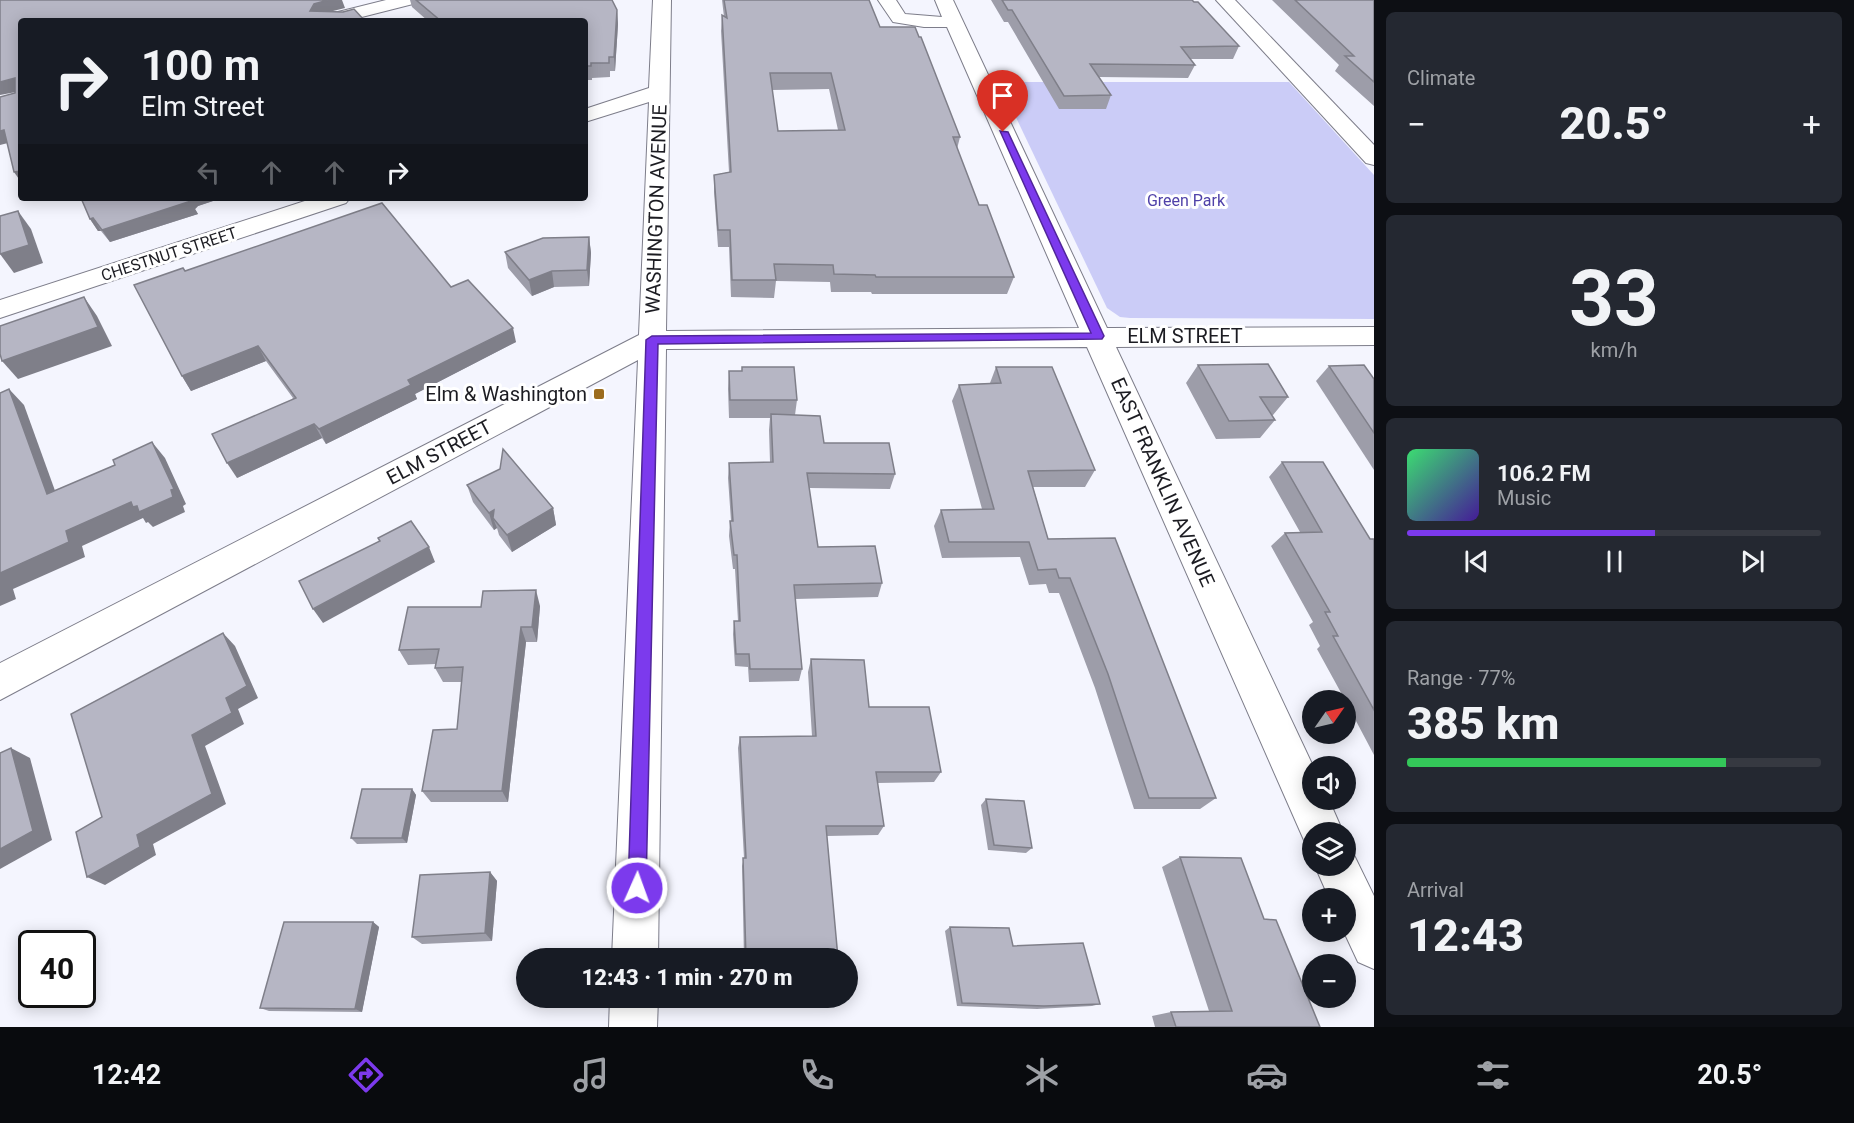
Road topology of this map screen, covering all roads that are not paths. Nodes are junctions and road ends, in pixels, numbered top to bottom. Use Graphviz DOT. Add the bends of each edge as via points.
graph roads {
  1 [pos="407,0"];
  2 [pos="662,0"];
  3 [pos="887,0"];
  4 [pos="1225,0"];
  5 [pos="949,11"];
  6 [pos="336,18"];
  7 [pos="659,92"];
  8 [pos="588,115"];
  9 [pos="1374,158"];
  10 [pos="329,201"];
  11 [pos="0,309"];
  12 [pos="1098,336"];
  13 [pos="1374,336"];
  14 [pos="652,340"];
  15 [pos="0,682"];
  16 [pos="1317,822"];
  17 [pos="1342,876"];
  18 [pos="1374,946"];
  19 [pos="635,948"];
  20 [pos="634,1008"];
  21 [pos="633,1027"];
  1 -- 6 [label="street"];
  2 -- 7 [label="street, WASHINGTON AVENUE"];
  3 -- 5 [label="street" via="899,18"];
  4 -- 9 [label="street"];
  5 -- 12 [label="street, EAST FRANKLIN AVENUE"];
  7 -- 8 [label="street"];
  7 -- 14 [label="street, WASHINGTON AVENUE"];
  10 -- 11 [label="street, CHESTNUT STREET"];
  12 -- 13 [label="street, ELM STREET"];
  12 -- 14 [label="street, ELM STREET"];
  12 -- 16 [label="street, EAST FRANKLIN AVENUE"];
  14 -- 15 [label="street, ELM STREET"];
  14 -- 19 [label="street, WASHINGTON AVENUE"];
  17 -- 18 [label="street"];
  20 -- 21 [label="street"];
}
